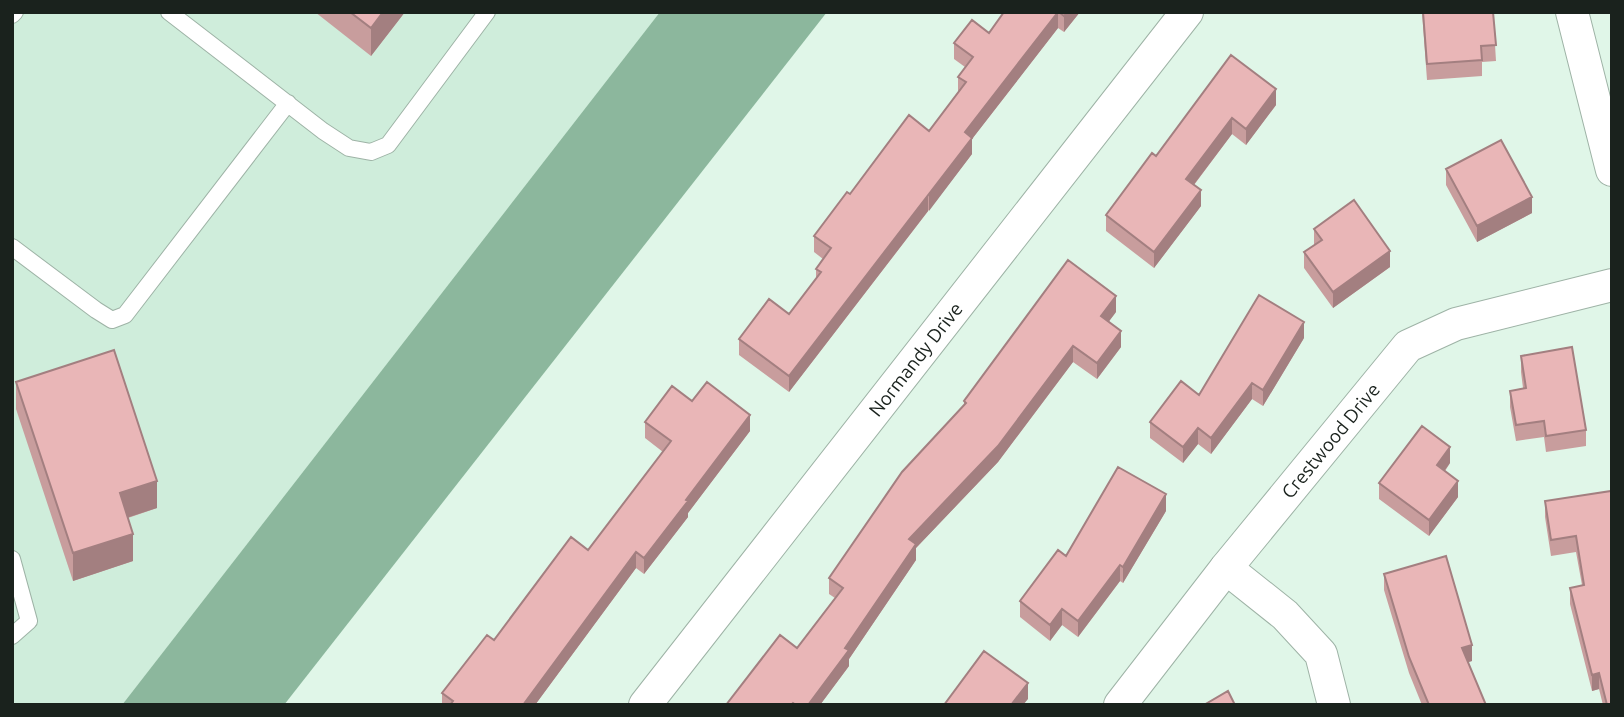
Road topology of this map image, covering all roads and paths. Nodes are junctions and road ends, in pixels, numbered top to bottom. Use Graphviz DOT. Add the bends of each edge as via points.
graph roads {
  1 [pos="169,12"];
  2 [pos="487,12"];
  3 [pos="1187,12"];
  4 [pos="1572,12"];
  5 [pos="288,103"];
  6 [pos="1612,170"];
  7 [pos="12,247"];
  8 [pos="1612,285"];
  9 [pos="12,559"];
  10 [pos="1226,568"];
  11 [pos="12,636"];
  12 [pos="645,705"];
  13 [pos="1120,705"];
  14 [pos="1334,705"];
  1 -- 5 [label="lane"];
  2 -- 5 [label="lane" via="388,145 371,152 349,148"];
  3 -- 12 [label="street, Normandy Drive"];
  4 -- 6 [label="street"];
  5 -- 7 [label="lane" via="125,316 112,320"];
  8 -- 10 [label="street, Crestwood Drive" via="1455,324 1408,346"];
  9 -- 11 [label="lane" via="29,621"];
  10 -- 13 [label="street, Crestwood Drive"];
  10 -- 14 [label="street" via="1285,615 1321,654"];
}
